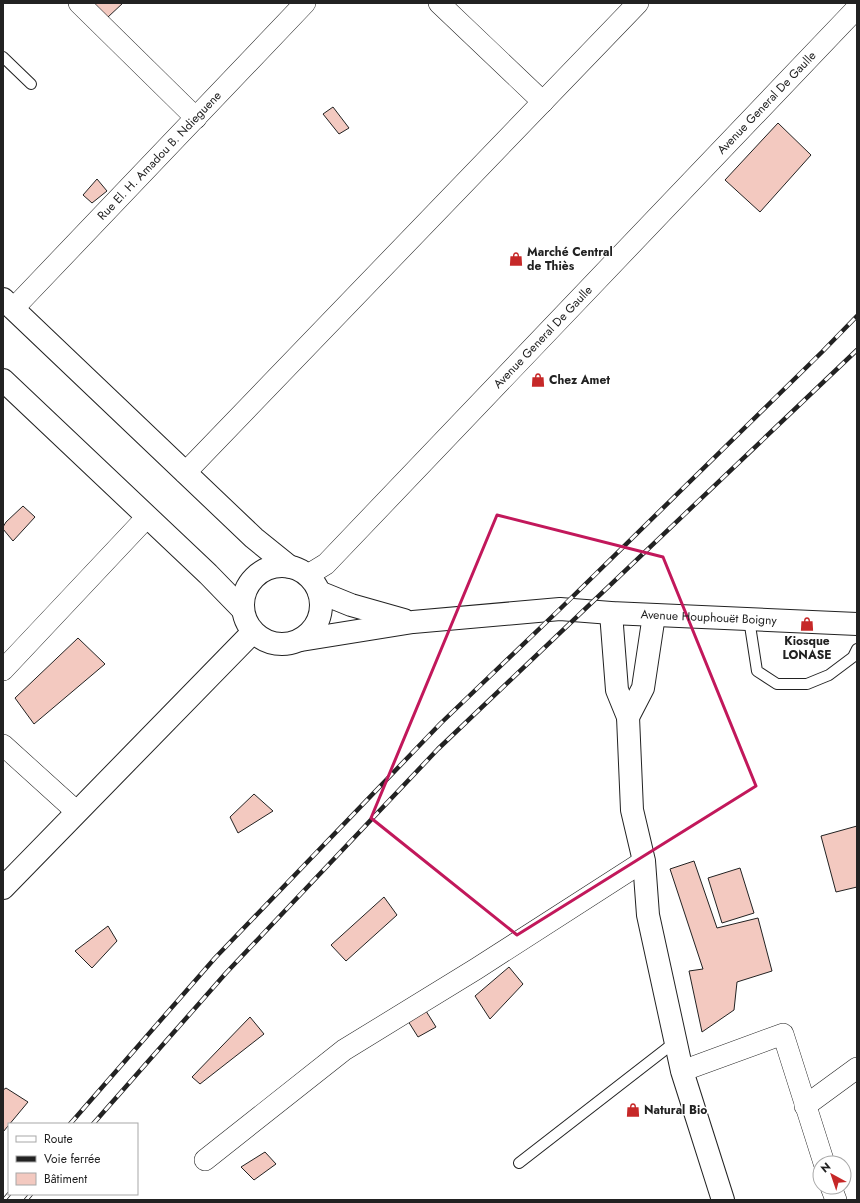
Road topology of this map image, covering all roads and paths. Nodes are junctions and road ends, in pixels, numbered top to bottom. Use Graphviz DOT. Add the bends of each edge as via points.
graph roads {
  1 [pos="79,3"];
  2 [pos="305,3"];
  3 [pos="439,3"];
  4 [pos="638,3"];
  5 [pos="857,8"];
  6 [pos="3,57"];
  7 [pos="31,84"];
  8 [pos="543,102"];
  9 [pos="196,118"];
  10 [pos="8,304"];
  11 [pos="3,380"];
  12 [pos="185,473"];
  13 [pos="148,517"];
  14 [pos="305,578"];
  15 [pos="243,610"];
  16 [pos="611,613"];
  17 [pos="654,615"];
  18 [pos="749,619"];
  19 [pos="413,622"];
  20 [pos="857,624"];
  21 [pos="253,632"];
  22 [pos="301,640"];
  23 [pos="857,650"];
  24 [pos="3,670"];
  25 [pos="628,717"];
  26 [pos="3,745"];
  27 [pos="77,812"];
  28 [pos="644,861"];
  29 [pos="3,888"];
  30 [pos="675,1042"];
  31 [pos="857,1068"];
  32 [pos="682,1071"];
  33 [pos="805,1106"];
  34 [pos="821,1155"];
  35 [pos="205,1160"];
  36 [pos="519,1163"];
  37 [pos="723,1200"];
  1 -- 9 [label="street"];
  2 -- 9 [label="street, Rue El. H. Amadou B. Ndieguene"];
  3 -- 8 [label="street"];
  4 -- 8 [label="street"];
  5 -- 14 [label="street, Avenue General De Gaulle" via="326,564"];
  6 -- 7 [label="lane"];
  8 -- 12 [label="street"];
  9 -- 10 [label="street, Rue El. H. Amadou B. Ndieguene"];
  10 -- 12 [label="main road"];
  11 -- 13 [label="main road"];
  12 -- 14 [label="main road" via="254,538"];
  13 -- 15 [label="main road"];
  13 -- 24 [label="street"];
  14 -- 15 [label="main road" via="277,567 266,570 255,577 248,587"];
  14 -- 19 [label="main road" via="351,605"];
  14 -- 22 [label="main road" via="321,603 318,619 310,633"];
  15 -- 21 [label="main road"];
  16 -- 17 [label="main road, Avenue Houphouët Boigny"];
  16 -- 19 [label="main road, Avenue Houphouët Boigny" via="560,609"];
  16 -- 25 [label="main road" via="617,690"];
  17 -- 18 [label="main road, Avenue Houphouët Boigny"];
  17 -- 25 [label="main road" via="643,688"];
  18 -- 20 [label="main road, Avenue Houphouët Boigny"];
  18 -- 23 [label="lane" via="757,671 777,684 807,684 829,675 853,657"];
  19 -- 22 [label="main road, Avenue Houphouët Boigny"];
  21 -- 22 [label="main road" via="263,640 276,644"];
  21 -- 27 [label="main road"];
  25 -- 28 [label="main road" via="632,810"];
  26 -- 27 [label="street"];
  27 -- 29 [label="main road"];
  28 -- 30 [label="main road" via="648,915"];
  28 -- 35 [label="street" via="344,1050"];
  30 -- 32 [label="main road"];
  30 -- 36 [label="lane"];
  31 -- 33 [label="street"];
  32 -- 33 [label="street" via="782,1034"];
  32 -- 37 [label="main road"];
  33 -- 34 [label="street"];
}
